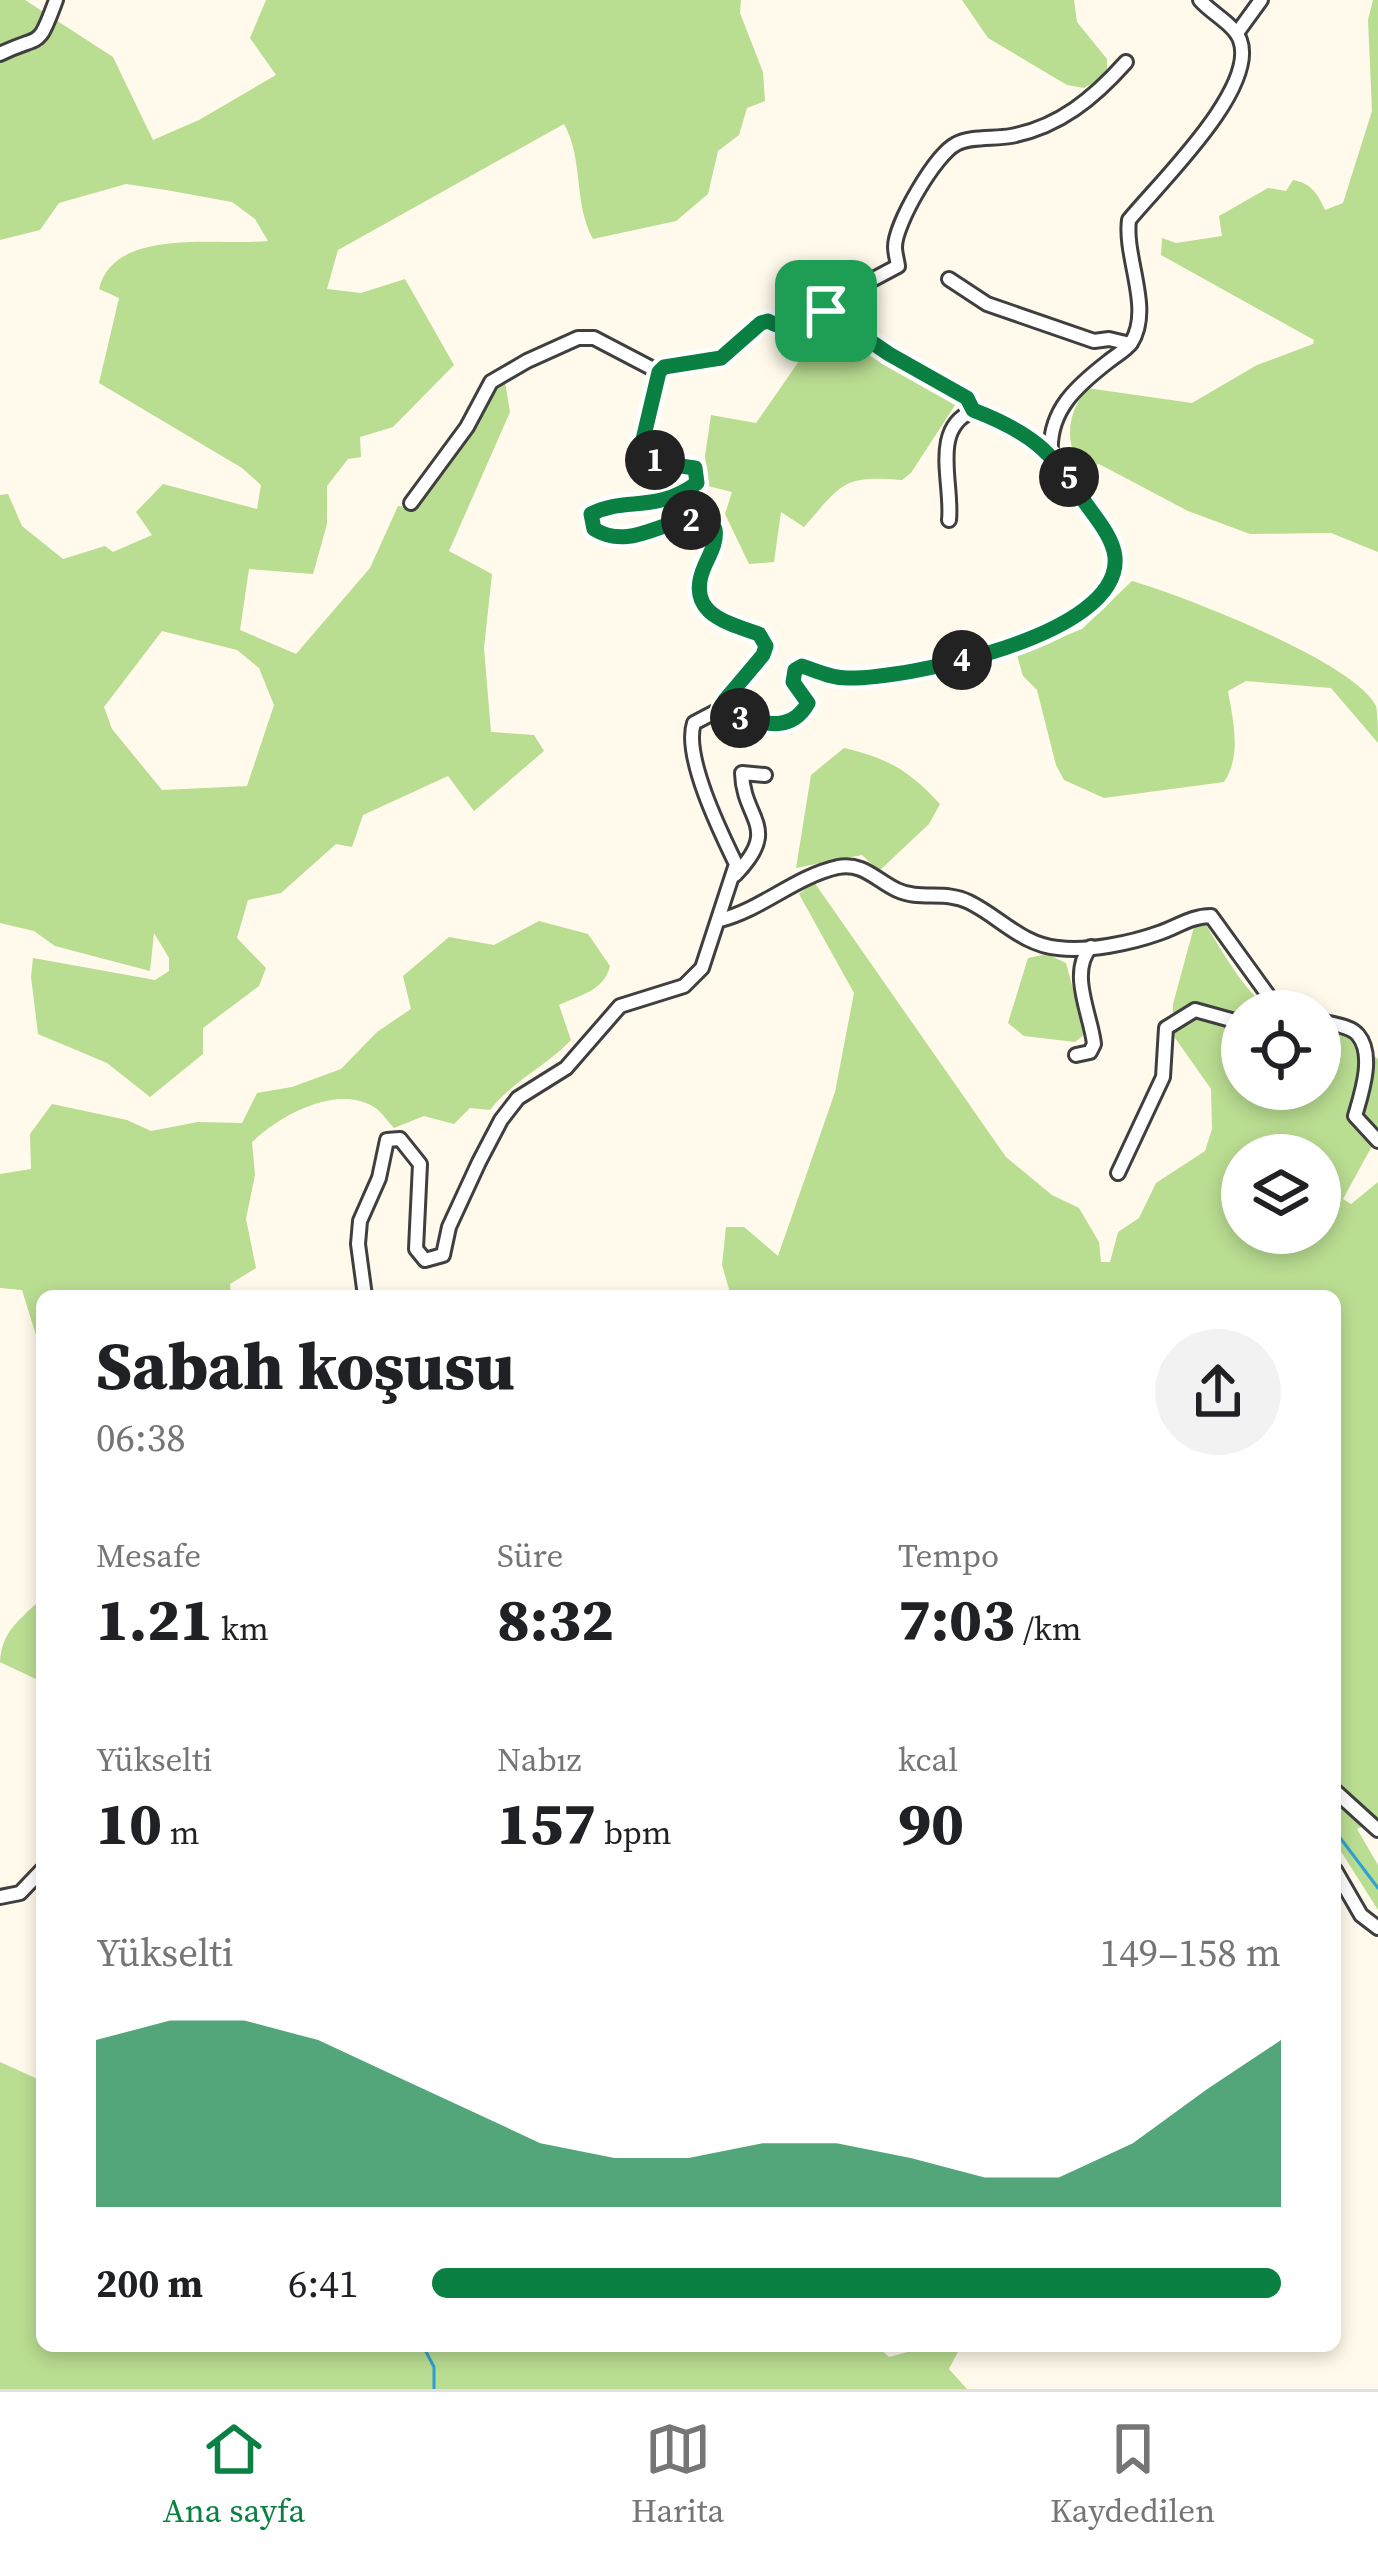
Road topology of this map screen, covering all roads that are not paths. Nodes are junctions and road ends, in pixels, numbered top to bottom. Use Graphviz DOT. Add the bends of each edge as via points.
graph roads {
  1 [pos="56,0"];
  2 [pos="1200,0"];
  3 [pos="1261,0"];
  4 [pos="1237,33"];
  5 [pos="0,54"];
  6 [pos="1126,62"];
  7 [pos="949,279"];
  8 [pos="826,311"];
  9 [pos="1130,344"];
  10 [pos="659,372"];
  11 [pos="973,410"];
  12 [pos="1052,454"];
  13 [pos="411,503"];
  14 [pos="950,520"];
  15 [pos="721,713"];
  16 [pos="765,775"];
  17 [pos="734,875"];
  18 [pos="721,920"];
  19 [pos="1091,946"];
  20 [pos="1264,990"];
  21 [pos="1221,1017"];
  22 [pos="1341,1026"];
  23 [pos="1076,1055"];
  24 [pos="1378,1141"];
  25 [pos="1118,1173"];
  26 [pos="364,1290"];
  27 [pos="1341,1796"];
  28 [pos="1378,1830"];
  29 [pos="36,1876"];
  30 [pos="1341,1880"];
  31 [pos="0,1897"];
  32 [pos="1378,1928"];
  1 -- 5 [label="street" via="40,38"];
  2 -- 4 [label="street"];
  3 -- 4 [label="street"];
  4 -- 9 [label="street" via="1242,59 1216,116 1129,220 1139,319"];
  6 -- 8 [label="street" via="1058,120 958,142 931,170 899,229 898,266"];
  7 -- 9 [label="street" via="987,304 1094,341"];
  8 -- 10 [label="street" via="794,328 768,321 721,358"];
  8 -- 11 [label="street" via="967,398"];
  9 -- 12 [label="street" via="1070,392"];
  10 -- 13 [label="street" via="593,338 527,361 491,382"];
  10 -- 15 [label="street" via="641,448 660,463 695,468 697,483 677,498 598,510 591,524 622,538 675,522 715,529 701,574 704,609 759,634 766,646"];
  11 -- 12 [label="street"];
  11 -- 14 [label="street" via="946,441"];
  12 -- 15 [label="street" via="1115,558 1099,595 1047,635 998,652 848,678 802,666 793,682 808,703 794,721 755,724"];
  15 -- 17 [label="street" via="705,714 691,733"];
  16 -- 17 [label="street" via="742,773 759,830 754,852"];
  17 -- 18 [label="street"];
  18 -- 19 [label="street" via="844,866 910,895 967,901 1024,939 1057,949"];
  18 -- 26 [label="street" via="691,980 620,1006 566,1068 518,1097 479,1162 442,1255 432,1261 416,1249 420,1164 400,1139 387,1140 358,1231"];
  19 -- 20 [label="street" via="1211,916"];
  19 -- 23 [label="street" via="1081,970 1094,1044"];
  21 -- 25 [label="street" via="1195,1010 1166,1028 1163,1077"];
  22 -- 24 [label="street" via="1362,1040 1364,1088 1355,1116"];
  27 -- 28 [label="street"];
  29 -- 31 [label="street" via="20,1893"];
  30 -- 32 [label="street"];
}
